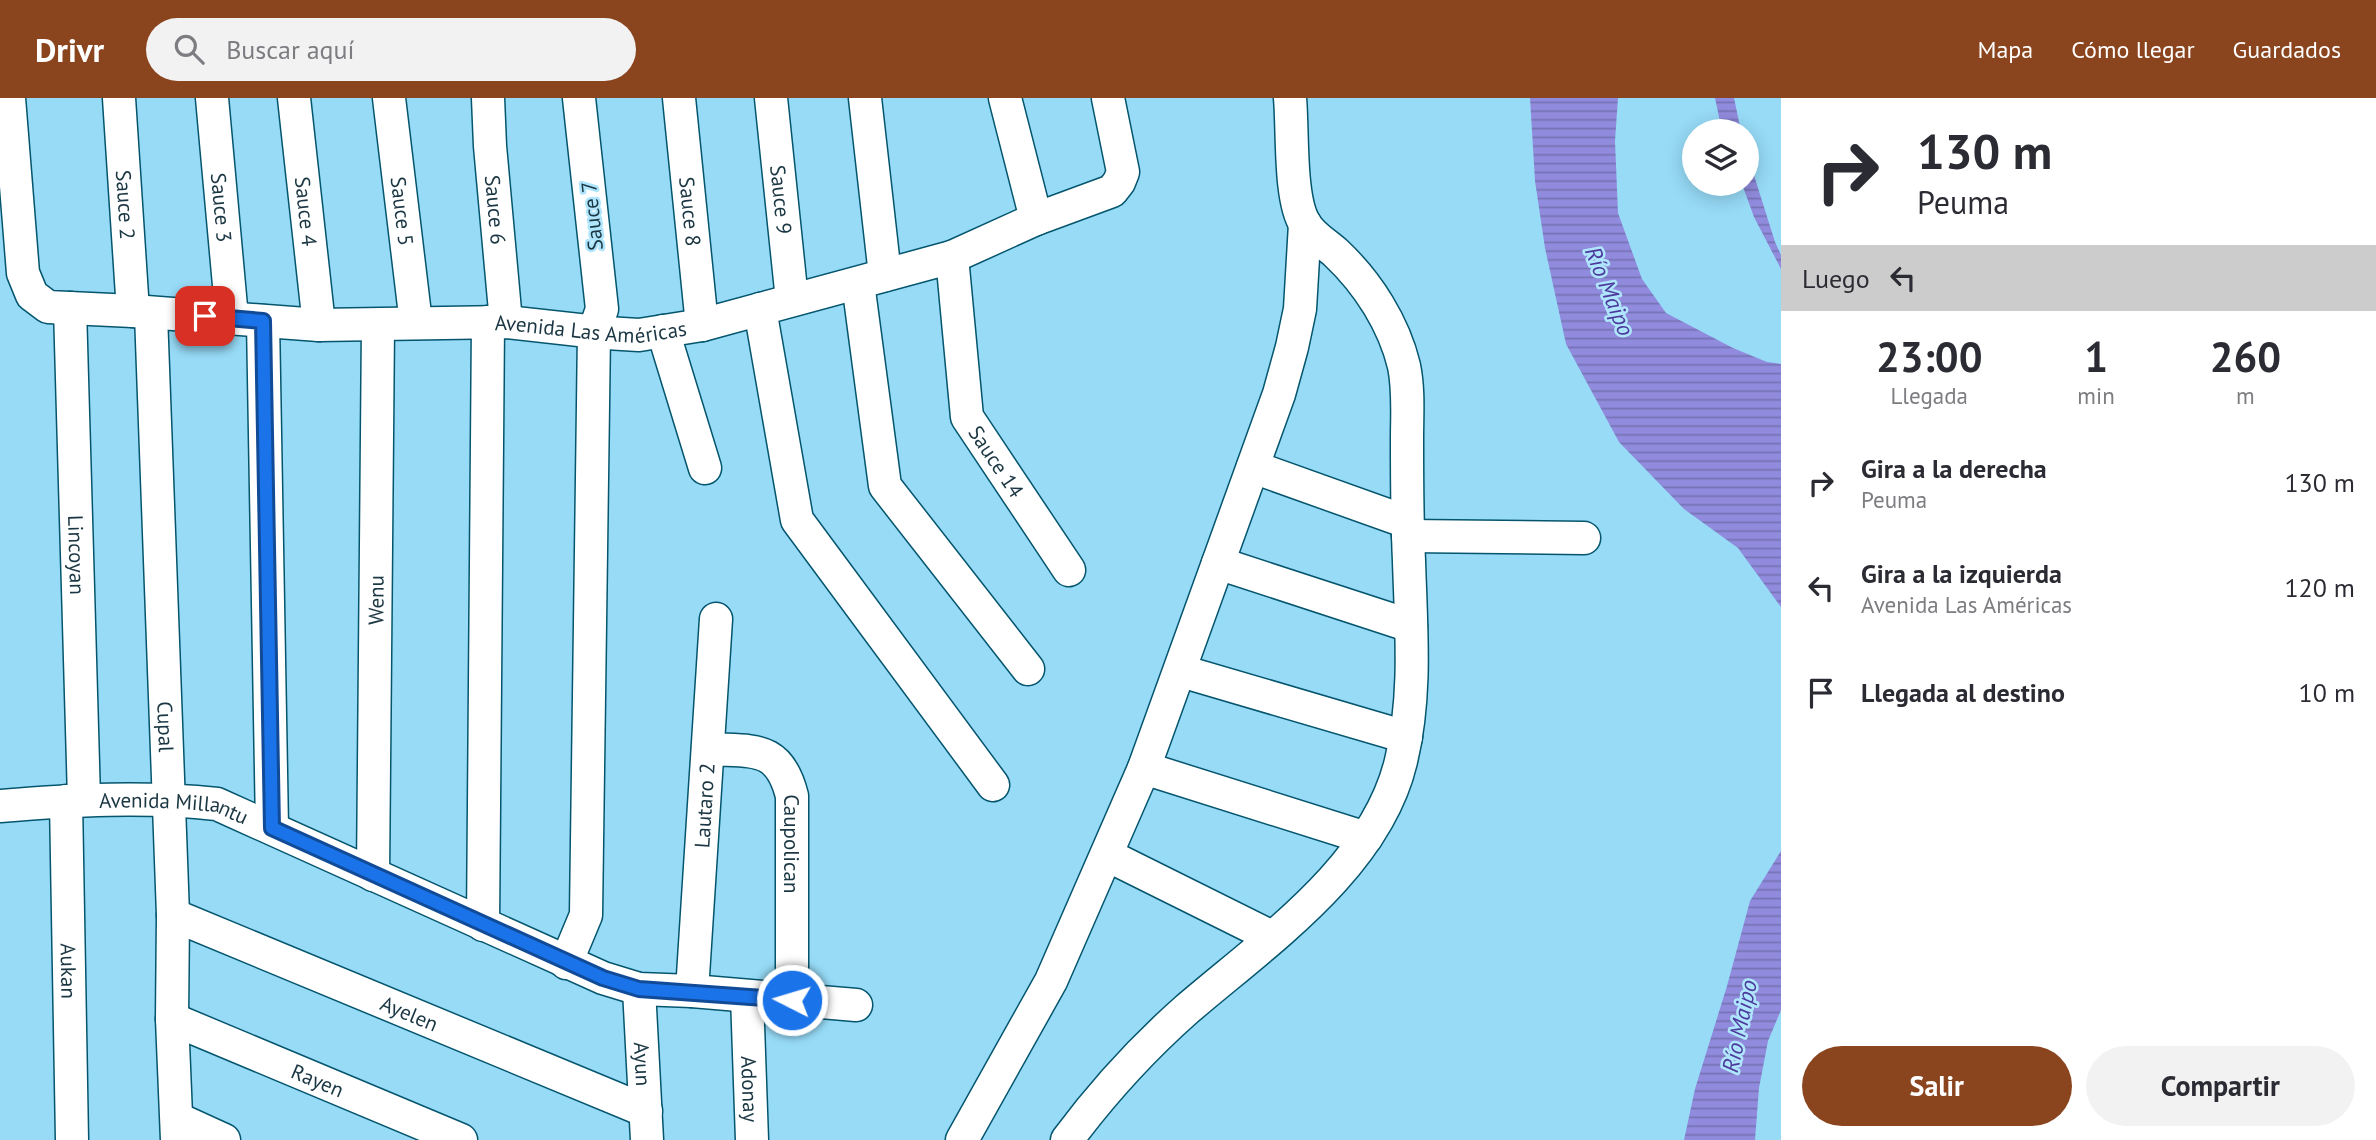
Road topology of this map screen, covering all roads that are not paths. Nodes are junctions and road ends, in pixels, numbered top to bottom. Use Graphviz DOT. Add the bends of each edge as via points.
graph roads {
  1 [pos="9,98"];
  2 [pos="119,98"];
  3 [pos="212,98"];
  4 [pos="295,98"];
  5 [pos="389,98"];
  6 [pos="488,98"];
  7 [pos="579,98"];
  8 [pos="679,98"];
  9 [pos="771,98"];
  10 [pos="865,98"];
  11 [pos="1005,98"];
  12 [pos="1108,98"];
  13 [pos="1290,98"];
  14 [pos="1036,219"];
  15 [pos="1305,224"];
  16 [pos="952,257"];
  17 [pos="872,279"];
  18 [pos="792,300"];
  19 [pos="59,308"];
  20 [pos="760,309"];
  21 [pos="142,312"];
  22 [pos="232,318"];
  23 [pos="263,321"];
  24 [pos="497,322"];
  25 [pos="416,323"];
  26 [pos="319,325"];
  27 [pos="378,325"];
  28 [pos="702,325"];
  29 [pos="663,331"];
  30 [pos="594,332"];
  31 [pos="1253,467"];
  32 [pos="705,468"];
  33 [pos="1408,529"];
  34 [pos="1584,538"];
  35 [pos="1217,563"];
  36 [pos="1069,569"];
  37 [pos="716,619"];
  38 [pos="1411,626"];
  39 [pos="1028,669"];
  40 [pos="1181,671"];
  41 [pos="1406,737"];
  42 [pos="708,749"];
  43 [pos="1144,768"];
  44 [pos="993,785"];
  45 [pos="168,799"];
  46 [pos="75,800"];
  47 [pos="0,806"];
  48 [pos="272,828"];
  49 [pos="1366,838"];
  50 [pos="1107,855"];
  51 [pos="373,875"];
  52 [pos="173,915"];
  53 [pos="483,925"];
  54 [pos="1272,937"];
  55 [pos="566,963"];
  56 [pos="639,989"];
  57 [pos="692,991"];
  58 [pos="747,996"];
  59 [pos="792,1000"];
  60 [pos="856,1005"];
  61 [pos="172,1019"];
  62 [pos="646,1126"];
  63 [pos="178,1129"];
  64 [pos="967,1138"];
  65 [pos="72,1140"];
  66 [pos="224,1140"];
  67 [pos="461,1140"];
  68 [pos="752,1140"];
  69 [pos="1067,1140"];
  1 -- 19 [label="street" via="23,273 32,295"];
  2 -- 21 [label="street, Sauce 2"];
  3 -- 22 [label="street, Sauce 3"];
  4 -- 26 [label="street, Sauce 4"];
  5 -- 25 [label="street, Sauce 5"];
  6 -- 24 [label="street, Sauce 6"];
  7 -- 30 [label="street, Sauce 7" via="602,309"];
  8 -- 28 [label="street, Sauce 8"];
  9 -- 18 [label="street, Sauce 9"];
  10 -- 17 [label="street"];
  11 -- 14 [label="street"];
  12 -- 14 [label="street, Avenida Las Américas" via="1123,172 1119,182 1112,191"];
  13 -- 15 [label="street" via="1293,173"];
  14 -- 16 [label="street, Avenida Las Américas"];
  15 -- 31 [label="street" via="1300,309 1292,347"];
  15 -- 33 [label="street" via="1369,290 1396,341 1407,383"];
  16 -- 17 [label="street, Avenida Las Américas"];
  16 -- 36 [label="street, Sauce 14" via="967,417"];
  17 -- 18 [label="street, Avenida Las Américas"];
  17 -- 39 [label="street" via="886,486"];
  18 -- 20 [label="street, Avenida Las Américas"];
  19 -- 21 [label="street, Avenida Las Américas"];
  19 -- 46 [label="street, Lincoyan"];
  20 -- 28 [label="street, Avenida Las Américas"];
  20 -- 44 [label="street" via="797,520"];
  21 -- 22 [label="street, Avenida Las Américas"];
  21 -- 45 [label="street, Cupal"];
  22 -- 23 [label="street, Avenida Las Américas"];
  23 -- 26 [label="street, Avenida Las Américas"];
  23 -- 48 [label="street"];
  24 -- 25 [label="street, Avenida Las Américas"];
  24 -- 30 [label="street, Avenida Las Américas"];
  24 -- 53 [label="street, Sauce 6"];
  25 -- 27 [label="street, Avenida Las Américas"];
  26 -- 27 [label="street, Avenida Las Américas"];
  27 -- 51 [label="street, Wenu"];
  28 -- 29 [label="street, Avenida Las Américas"];
  29 -- 30 [label="street, Avenida Las Américas" via="639,335"];
  29 -- 32 [label="street"];
  30 -- 55 [label="street, Sauce 7" via="586,915"];
  31 -- 33 [label="street"];
  31 -- 35 [label="street"];
  33 -- 34 [label="street"];
  33 -- 38 [label="street"];
  35 -- 38 [label="street"];
  35 -- 40 [label="street"];
  37 -- 42 [label="street, Lautaro 2"];
  38 -- 41 [label="street"];
  40 -- 41 [label="street"];
  40 -- 43 [label="street"];
  41 -- 49 [label="street" via="1393,788"];
  42 -- 57 [label="street, Lautaro 2"];
  42 -- 59 [label="street, Caupolican" via="762,753 776,761 788,780 792,796"];
  43 -- 49 [label="street"];
  43 -- 50 [label="street"];
  45 -- 46 [label="street, Avenida Millantu"];
  45 -- 48 [label="street, Avenida Millantu" via="217,804"];
  45 -- 52 [label="street, Cupal"];
  46 -- 47 [label="street, Avenida Millantu"];
  46 -- 65 [label="street, Aukan"];
  48 -- 51 [label="street, Avenida Millantu"];
  49 -- 54 [label="street" via="1325,887"];
  50 -- 54 [label="street"];
  50 -- 64 [label="street" via="1051,981"];
  51 -- 53 [label="street, Avenida Millantu"];
  52 -- 61 [label="street, Cupal"];
  52 -- 62 [label="street, Ayelen"];
  53 -- 55 [label="street, Avenida Millantu"];
  54 -- 69 [label="street" via="1147,1047"];
  55 -- 56 [label="street, Avenida Millantu"];
  56 -- 57 [label="street, Avenida Millantu"];
  56 -- 62 [label="street, Ayun"];
  57 -- 58 [label="street, Avenida Millantu"];
  58 -- 59 [label="street, Avenida Millantu"];
  58 -- 68 [label="street, Adonay"];
  59 -- 60 [label="street, Avenida Millantu"];
  61 -- 63 [label="street, Cupal"];
  61 -- 67 [label="street, Rayen"];
  63 -- 66 [label="street"];
}
